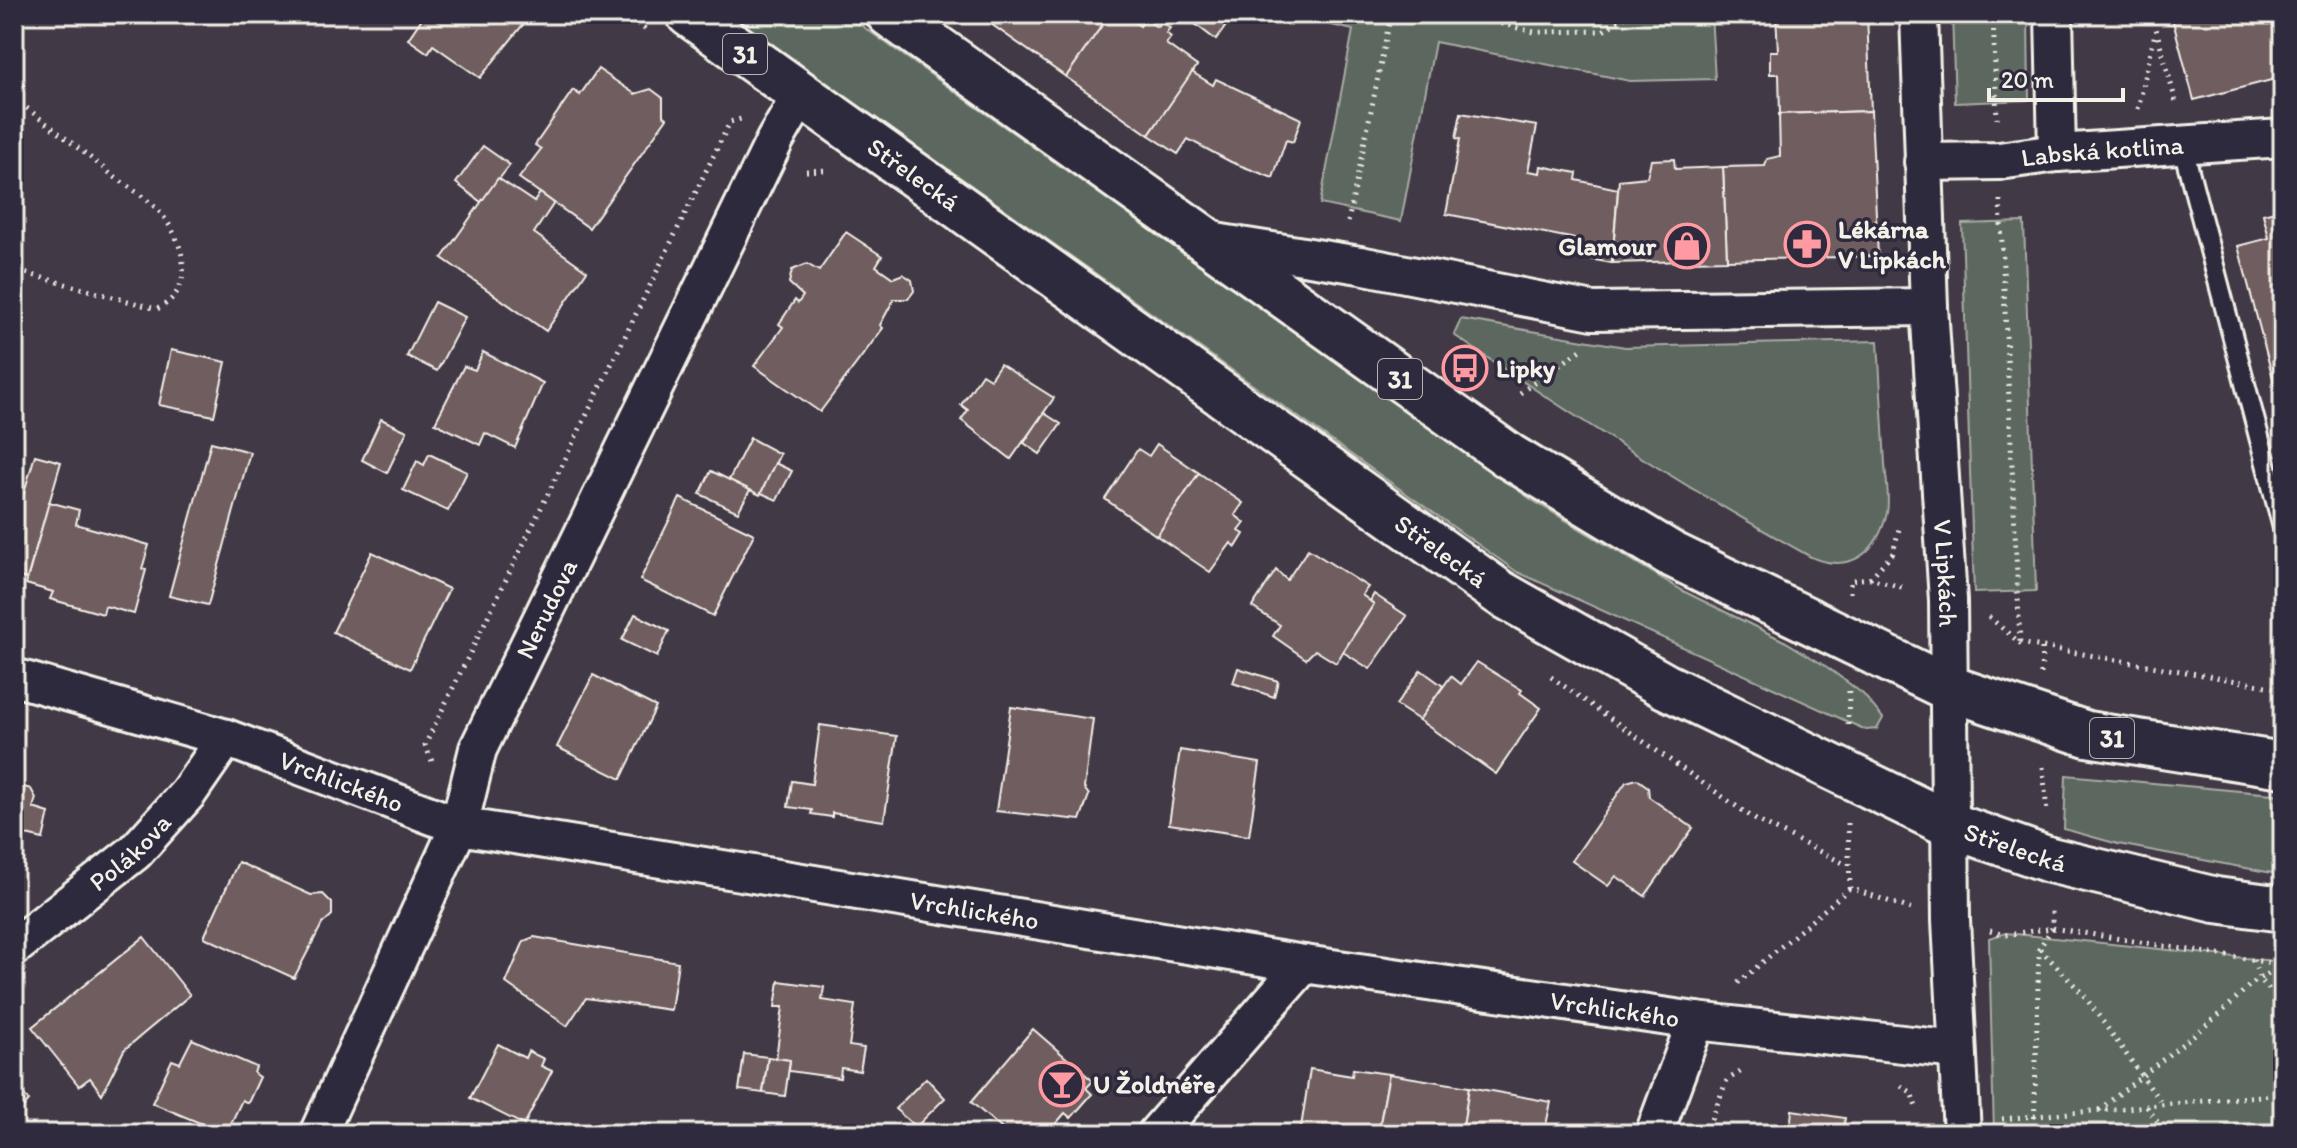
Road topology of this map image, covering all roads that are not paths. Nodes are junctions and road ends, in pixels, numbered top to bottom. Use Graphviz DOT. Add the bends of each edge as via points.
graph roads {
  1 [pos="689,14"];
  2 [pos="889,14"];
  3 [pos="1919,14"];
  4 [pos="2054,14"];
  5 [pos="801,95"];
  6 [pos="2283,138"];
  7 [pos="2182,144"];
  8 [pos="2057,153"];
  9 [pos="1923,162"];
  10 [pos="1201,240"];
  11 [pos="1929,307"];
  12 [pos="2283,528"];
  13 [pos="14,677"];
  14 [pos="1946,687"];
  15 [pos="226,738"];
  16 [pos="2283,765"];
  17 [pos="459,826"];
  18 [pos="1953,826"];
  19 [pos="2283,909"];
  20 [pos="14,947"];
  21 [pos="1304,964"];
  22 [pos="1696,1021"];
  23 [pos="1957,1050"];
  24 [pos="1962,1128"];
  25 [pos="318,1134"];
  26 [pos="1156,1134"];
  27 [pos="1654,1134"];
  1 -- 5 [label="main road, Střelecká / 31"];
  2 -- 10 [label="main road, 31"];
  3 -- 9 [label="street, V Lipkách"];
  4 -- 8 [label="street"];
  5 -- 17 [label="street, Nerudova" via="478,749"];
  5 -- 18 [label="main road, Střelecká / 31" via="1500,593 1665,686"];
  6 -- 7 [label="street, Labská kotlina"];
  7 -- 8 [label="street, Labská kotlina"];
  7 -- 12 [label="lane"];
  8 -- 9 [label="street, Labská kotlina" via="1999,161"];
  9 -- 11 [label="street, V Lipkách"];
  10 -- 11 [label="street" via="1593,311"];
  10 -- 14 [label="main road, 31" via="1509,456 1671,554"];
  11 -- 14 [label="street, V Lipkách" via="1948,600"];
  13 -- 15 [label="street, Vrchlického"];
  14 -- 16 [label="main road, 31" via="2087,734"];
  14 -- 18 [label="street, V Lipkách"];
  15 -- 17 [label="street, Vrchlického"];
  15 -- 20 [label="street, Polákova" via="188,793 135,852"];
  17 -- 21 [label="street, Vrchlického"];
  17 -- 25 [label="street, Nerudova"];
  18 -- 19 [label="main road, Střelecká / 31" via="2050,860 2216,900"];
  18 -- 23 [label="street, V Lipkách"];
  21 -- 22 [label="street, Vrchlického"];
  21 -- 26 [label="street"];
  22 -- 23 [label="street, Vrchlického"];
  22 -- 27 [label="street"];
  23 -- 24 [label="street, V Lipkách"];
}
